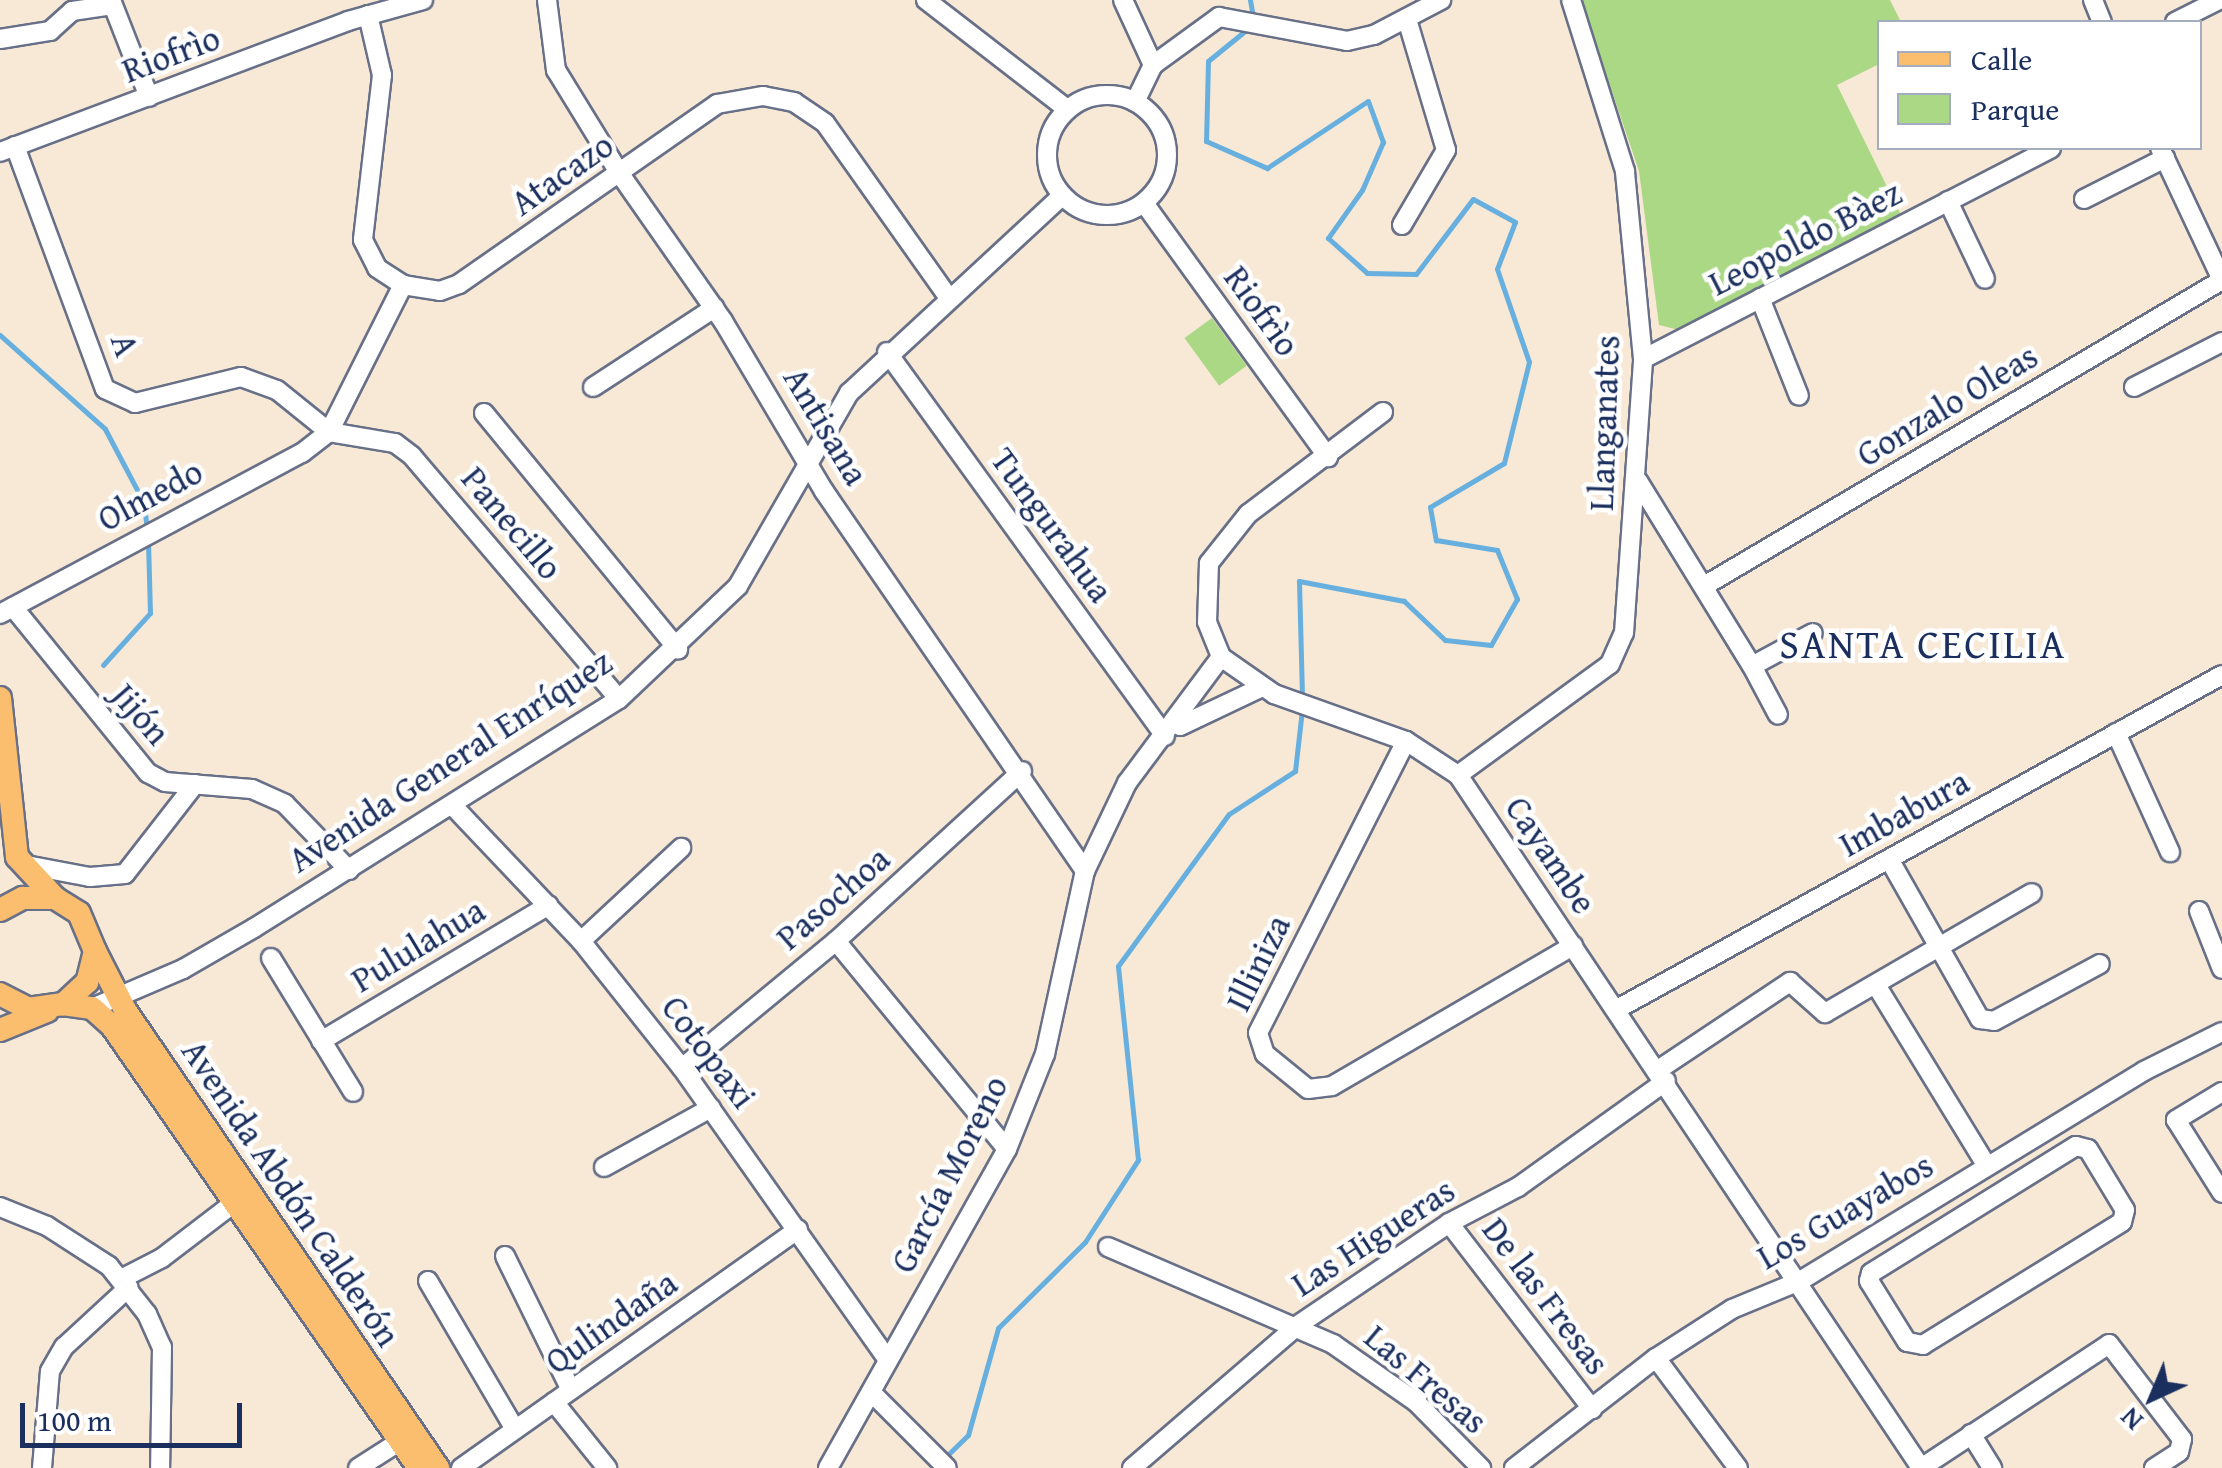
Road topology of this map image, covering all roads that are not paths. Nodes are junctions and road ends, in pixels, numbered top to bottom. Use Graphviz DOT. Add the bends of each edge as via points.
graph roads {
  1 [pos="342,0"];
  2 [pos="423,0"];
  3 [pos="547,0"];
  4 [pos="926,0"];
  5 [pos="1123,0"];
  6 [pos="1441,0"];
  7 [pos="1571,0"];
  8 [pos="2218,0"];
  9 [pos="112,2"];
  10 [pos="368,15"];
  11 [pos="1407,19"];
  12 [pos="2179,20"];
  13 [pos="348,21"];
  14 [pos="0,39"];
  15 [pos="1153,65"];
  16 [pos="149,97"];
  17 [pos="1135,102"];
  18 [pos="1067,109"];
  19 [pos="8,149"];
  20 [pos="2047,150"];
  21 [pos="2163,153"];
  22 [pos="620,174"];
  23 [pos="1062,196"];
  24 [pos="2084,200"];
  25 [pos="1948,201"];
  26 [pos="1144,203"];
  27 [pos="1402,225"];
  28 [pos="2216,250"];
  29 [pos="1984,280"];
  30 [pos="2222,280"];
  31 [pos="402,286"];
  32 [pos="948,297"];
  33 [pos="1760,298"];
  34 [pos="714,308"];
  35 [pos="2222,342"];
  36 [pos="887,352"];
  37 [pos="1643,359"];
  38 [pos="593,387"];
  39 [pos="2134,387"];
  40 [pos="1799,396"];
  41 [pos="484,412"];
  42 [pos="1384,412"];
  43 [pos="329,432"];
  44 [pos="1328,458"];
  45 [pos="808,462"];
  46 [pos="1638,480"];
  47 [pos="1704,586"];
  48 [pos="6,610"];
  49 [pos="1813,633"];
  50 [pos="678,648"];
  51 [pos="1221,657"];
  52 [pos="1752,666"];
  53 [pos="2222,675"];
  54 [pos="1267,691"];
  55 [pos="0,698"];
  56 [pos="619,699"];
  57 [pos="1778,715"];
  58 [pos="2116,733"];
  59 [pos="1165,736"];
  60 [pos="1406,741"];
  61 [pos="1022,771"];
  62 [pos="1458,775"];
  63 [pos="195,784"];
  64 [pos="453,806"];
  65 [pos="682,848"];
  66 [pos="2170,852"];
  67 [pos="1888,859"];
  68 [pos="20,864"];
  69 [pos="349,870"];
  70 [pos="1086,871"];
  71 [pos="2032,892"];
  72 [pos="55,898"];
  73 [pos="549,905"];
  74 [pos="0,910"];
  75 [pos="2199,911"];
  76 [pos="582,941"];
  77 [pos="836,941"];
  78 [pos="1573,946"];
  79 [pos="1937,949"];
  80 [pos="271,958"];
  81 [pos="98,959"];
  82 [pos="2100,964"];
  83 [pos="2222,970"];
  84 [pos="150,984"];
  85 [pos="1876,985"];
  86 [pos="0,994"];
  87 [pos="118,998"];
  88 [pos="59,1006"];
  89 [pos="92,1008"];
  90 [pos="1618,1008"];
  91 [pos="0,1030"];
  92 [pos="2222,1032"];
  93 [pos="321,1042"];
  94 [pos="682,1068"];
  95 [pos="1662,1076"];
  96 [pos="353,1092"];
  97 [pos="2222,1092"];
  98 [pos="711,1108"];
  99 [pos="1007,1148"];
  100 [pos="1986,1166"];
  101 [pos="604,1167"];
  102 [pos="1965,1179"];
  103 [pos="2222,1192"];
  104 [pos="234,1203"];
  105 [pos="1980,1203"];
  106 [pos="0,1207"];
  107 [pos="1450,1222"];
  108 [pos="798,1229"];
  109 [pos="1108,1248"];
  110 [pos="505,1256"];
  111 [pos="428,1281"];
  112 [pos="1800,1281"];
  113 [pos="125,1283"];
  114 [pos="1298,1325"];
  115 [pos="887,1358"];
  116 [pos="1656,1358"];
  117 [pos="572,1390"];
  118 [pos="871,1392"];
  119 [pos="554,1402"];
  120 [pos="1592,1409"];
  121 [pos="515,1430"];
  122 [pos="1971,1434"];
  123 [pos="405,1438"];
  124 [pos="42,1468"];
  125 [pos="160,1468"];
  126 [pos="358,1468"];
  127 [pos="419,1468"];
  128 [pos="438,1468"];
  129 [pos="461,1468"];
  130 [pos="606,1468"];
  131 [pos="828,1468"];
  132 [pos="947,1468"];
  133 [pos="1132,1468"];
  134 [pos="1481,1468"];
  135 [pos="1514,1468"];
  136 [pos="1738,1468"];
  137 [pos="1921,1468"];
  138 [pos="1992,1468"];
  139 [pos="2154,1468"];
  1 -- 13 [label="street"];
  2 -- 10 [label="street, Riofrìo"];
  3 -- 22 [label="street, Antisana" via="556,70"];
  4 -- 18 [label="street"];
  5 -- 15 [label="street"];
  6 -- 11 [label="street"];
  7 -- 37 [label="street, Llanganates" via="1625,171"];
  8 -- 12 [label="street"];
  9 -- 14 [label="street" via="72,12 50,31"];
  9 -- 16 [label="street"];
  10 -- 13 [label="street, Riofrìo"];
  10 -- 31 [label="street" via="382,75 364,240 377,268"];
  11 -- 15 [label="street" via="1347,41 1235,14 1200,25"];
  11 -- 27 [label="street" via="1446,150"];
  13 -- 16 [label="street, Riofrìo"];
  15 -- 17 [label="street"];
  16 -- 19 [label="street, Riofrìo"];
  17 -- 18 [label="street" via="1100,95"];
  17 -- 26 [label="street" via="1160,126 1168,159"];
  18 -- 23 [label="street" via="1048,142 1046,161"];
  19 -- 43 [label="street, A" via="105,389 135,403 241,377 277,390"];
  20 -- 25 [label="street, Leopoldo Bàez"];
  21 -- 24 [label="street"];
  21 -- 28 [label="street"];
  22 -- 31 [label="street, Atacazo" via="460,284 440,291"];
  22 -- 32 [label="street, Atacazo" via="717,104 751,96 794,102 825,123"];
  22 -- 34 [label="street, Antisana"];
  23 -- 26 [label="street" via="1111,216"];
  23 -- 32 [label="street, Avenida General Enríquez"];
  25 -- 29 [label="street"];
  25 -- 33 [label="street, Leopoldo Bàez"];
  26 -- 44 [label="street, Riofrìo"];
  28 -- 30 [label="street"];
  30 -- 47 [label="street, Gonzalo Oleas"];
  31 -- 43 [label="street"];
  32 -- 36 [label="street, Avenida General Enríquez"];
  33 -- 37 [label="street, Leopoldo Bàez"];
  33 -- 40 [label="street"];
  34 -- 38 [label="street"];
  34 -- 45 [label="street, Antisana"];
  35 -- 39 [label="street"];
  36 -- 45 [label="street, Avenida General Enríquez" via="849,394"];
  36 -- 59 [label="street, Tungurahua"];
  37 -- 46 [label="street, Llanganates"];
  41 -- 50 [label="street"];
  42 -- 44 [label="street"];
  43 -- 48 [label="street, Olmedo" via="302,453"];
  43 -- 56 [label="street, Panecillo" via="395,443 412,456"];
  44 -- 51 [label="street" via="1248,514 1209,564 1207,622"];
  45 -- 50 [label="street, Avenida General Enríquez" via="749,570"];
  45 -- 61 [label="street, Antisana"];
  46 -- 47 [label="street"];
  46 -- 62 [label="street, Llanganates" via="1618,652"];
  47 -- 52 [label="street"];
  48 -- 63 [label="street, Jijón" via="134,762 164,782"];
  49 -- 52 [label="street"];
  50 -- 56 [label="street, Avenida General Enríquez"];
  51 -- 54 [label="street, Cayambe"];
  51 -- 59 [label="street, García Moreno"];
  52 -- 57 [label="street"];
  53 -- 58 [label="street, Imbabura"];
  54 -- 59 [label="street, García Moreno"];
  54 -- 60 [label="street, Cayambe"];
  55 -- 68 [label="main road"];
  56 -- 64 [label="street, Avenida General Enríquez"];
  58 -- 66 [label="street"];
  58 -- 67 [label="street, Imbabura"];
  59 -- 70 [label="street, García Moreno" via="1128,783"];
  60 -- 62 [label="street, Cayambe"];
  60 -- 78 [label="street, Illiniza" via="1258,1032 1265,1054 1308,1089 1332,1086"];
  61 -- 70 [label="street, Antisana"];
  61 -- 77 [label="street, Pasochoa"];
  62 -- 78 [label="street, Cayambe"];
  63 -- 68 [label="street" via="124,874 90,877"];
  63 -- 69 [label="street, Jijón" via="252,790 285,804"];
  64 -- 69 [label="street, Avenida General Enríquez"];
  64 -- 73 [label="street, Cotopaxi"];
  65 -- 76 [label="street"];
  67 -- 79 [label="street"];
  67 -- 90 [label="street, Imbabura"];
  68 -- 72 [label="main road"];
  69 -- 84 [label="street, Avenida General Enríquez"];
  70 -- 99 [label="street, García Moreno" via="1045,1054"];
  71 -- 79 [label="street"];
  72 -- 74 [label="main road" via="23,898"];
  72 -- 81 [label="main road, Avenida Abdón Calderón" via="88,924"];
  73 -- 76 [label="street, Cotopaxi"];
  73 -- 93 [label="street, Pululahua"];
  75 -- 83 [label="street"];
  76 -- 94 [label="street, Cotopaxi"];
  77 -- 94 [label="street, Pasochoa"];
  77 -- 99 [label="street"];
  78 -- 90 [label="street, Cayambe"];
  79 -- 82 [label="street" via="1986,1022"];
  79 -- 85 [label="street"];
  80 -- 93 [label="street"];
  81 -- 84 [label="street"];
  81 -- 87 [label="main road, Avenida Abdón Calderón"];
  81 -- 88 [label="main road" via="87,982"];
  84 -- 87 [label="street, Avenida General Enríquez"];
  85 -- 95 [label="street, Las Higueras" via="1825,1013 1790,982"];
  85 -- 100 [label="street"];
  86 -- 88 [label="main road" via="29,1009"];
  87 -- 89 [label="street, Avenida General Enríquez"];
  87 -- 123 [label="main road, Avenida Abdón Calderón"];
  88 -- 89 [label="main road"];
  88 -- 91 [label="main road"];
  89 -- 104 [label="main road, Avenida Abdón Calderón" via="112,1026"];
  90 -- 95 [label="street, Cayambe"];
  92 -- 100 [label="street, Los Guayabos"];
  93 -- 96 [label="street"];
  94 -- 98 [label="street, Cotopaxi"];
  95 -- 107 [label="street, Las Higueras" via="1518,1187"];
  95 -- 112 [label="street, Cayambe"];
  97 -- 103 [label="street" via="2176,1120"];
  98 -- 101 [label="street"];
  98 -- 108 [label="street, Cotopaxi"];
  99 -- 115 [label="street, García Moreno"];
  100 -- 102 [label="street, Los Guayabos"];
  102 -- 105 [label="street"];
  102 -- 112 [label="street, Los Guayabos"];
  104 -- 113 [label="street"];
  104 -- 123 [label="main road, Avenida Abdón Calderón"];
  105 -- 105 [label="street" via="1871,1272 1868,1281 1914,1345 2125,1218 2083,1146"];
  106 -- 113 [label="street" via="48,1226"];
  107 -- 114 [label="street, Las Higueras"];
  107 -- 120 [label="street, De las Fresas"];
  108 -- 115 [label="street, Cotopaxi"];
  108 -- 117 [label="street, Qulindaña"];
  109 -- 114 [label="street, Las Fresas"];
  110 -- 117 [label="street"];
  111 -- 121 [label="street"];
  112 -- 116 [label="street, Los Guayabos" via="1732,1309"];
  112 -- 137 [label="street, Cayambe"];
  113 -- 124 [label="street" via="64,1346 50,1370"];
  113 -- 125 [label="street" via="162,1347"];
  114 -- 133 [label="street, Las Higueras"];
  114 -- 134 [label="street, Las Fresas" via="1416,1402"];
  115 -- 118 [label="street, García Moreno"];
  116 -- 120 [label="street, Los Guayabos"];
  116 -- 136 [label="street"];
  117 -- 119 [label="street, Qulindaña"];
  118 -- 131 [label="street, García Moreno"];
  118 -- 132 [label="street"];
  119 -- 121 [label="street, Qulindaña"];
  119 -- 130 [label="street"];
  120 -- 135 [label="street, Los Guayabos"];
  121 -- 129 [label="street, Qulindaña"];
  122 -- 137 [label="street"];
  122 -- 138 [label="street"];
  122 -- 139 [label="street" via="2109,1344 2182,1439 2179,1452"];
  123 -- 126 [label="street"];
  123 -- 127 [label="main road, Avenida Abdón Calderón"];
  123 -- 128 [label="main road, Avenida Abdón Calderón"];
}
